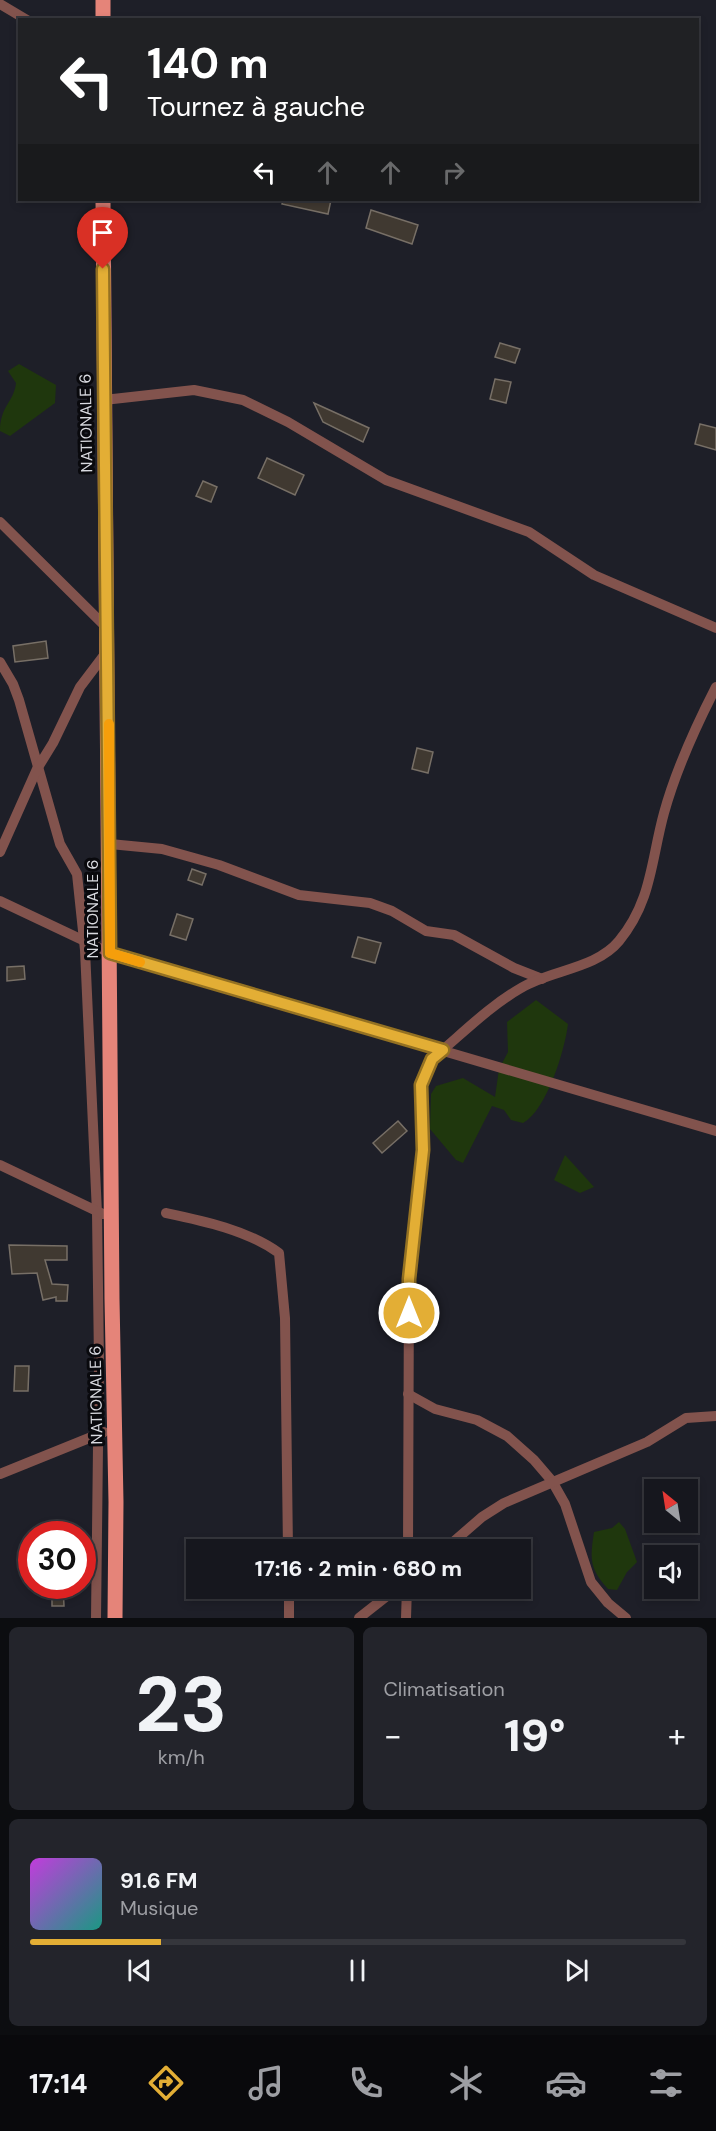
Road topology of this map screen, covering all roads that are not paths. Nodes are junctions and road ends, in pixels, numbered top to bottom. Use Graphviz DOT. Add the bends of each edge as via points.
graph roads {
  1 [pos="103,0"];
  2 [pos="0,4"];
  3 [pos="24,18"];
  4 [pos="103,18"];
  5 [pos="103,201"];
  6 [pos="104,400"];
  7 [pos="0,522"];
  8 [pos="716,628"];
  9 [pos="108,629"];
  10 [pos="108,650"];
  11 [pos="0,662"];
  12 [pos="716,687"];
  13 [pos="37,769"];
  14 [pos="110,844"];
  15 [pos="0,852"];
  16 [pos="0,901"];
  17 [pos="84,941"];
  18 [pos="110,953"];
  19 [pos="542,979"];
  20 [pos="443,1050"];
  21 [pos="716,1131"];
  22 [pos="0,1165"];
  23 [pos="97,1212"];
  24 [pos="166,1213"];
  25 [pos="111,1218"];
  26 [pos="408,1394"];
  27 [pos="716,1416"];
  28 [pos="116,1428"];
  29 [pos="98,1435"];
  30 [pos="0,1474"];
  31 [pos="552,1481"];
  32 [pos="288,1539"];
  33 [pos="408,1539"];
  34 [pos="457,1539"];
  35 [pos="289,1599"];
  36 [pos="383,1599"];
  37 [pos="407,1599"];
  38 [pos="96,1618"];
  39 [pos="115,1618"];
  40 [pos="289,1618"];
  41 [pos="359,1618"];
  42 [pos="406,1618"];
  43 [pos="626,1618"];
  1 -- 4 [label="main road"];
  2 -- 3 [label="street"];
  5 -- 6 [label="main road, NATIONALE 6"];
  6 -- 8 [label="street" via="194,390 243,400 386,480 529,532 594,574"];
  6 -- 9 [label="main road, NATIONALE 6"];
  7 -- 9 [label="street"];
  9 -- 10 [label="main road, NATIONALE 6"];
  10 -- 13 [label="street" via="80,687"];
  10 -- 14 [label="main road, NATIONALE 6"];
  11 -- 13 [label="street" via="19,700"];
  12 -- 19 [label="street" via="671,792 644,902 618,942 599,956"];
  13 -- 15 [label="street"];
  13 -- 17 [label="street" via="60,844 77,874"];
  14 -- 18 [label="main road, NATIONALE 6"];
  14 -- 19 [label="street" via="162,849 299,895 370,903 426,931 454,935"];
  16 -- 17 [label="street"];
  17 -- 18 [label="street"];
  17 -- 23 [label="street"];
  18 -- 20 [label="street"];
  18 -- 25 [label="main road, NATIONALE 6"];
  19 -- 20 [label="street" via="507,996"];
  20 -- 21 [label="street"];
  20 -- 26 [label="street" via="432,1059 421,1085 423,1150 409,1279"];
  22 -- 23 [label="street"];
  23 -- 25 [label="street"];
  23 -- 29 [label="street"];
  24 -- 32 [label="street" via="219,1226 264,1242 279,1253 285,1318"];
  25 -- 28 [label="main road, NATIONALE 6"];
  26 -- 31 [label="street" via="435,1408 477,1420 507,1436"];
  26 -- 33 [label="street"];
  27 -- 31 [label="street" via="686,1418 647,1442"];
  28 -- 29 [label="street"];
  28 -- 39 [label="main road, NATIONALE 6"];
  29 -- 30 [label="street"];
  29 -- 38 [label="street"];
  31 -- 34 [label="street" via="493,1509"];
  31 -- 43 [label="street" via="578,1536 591,1582"];
  35 -- 40 [label="street"];
  36 -- 41 [label="street"];
  37 -- 42 [label="street"];
}
